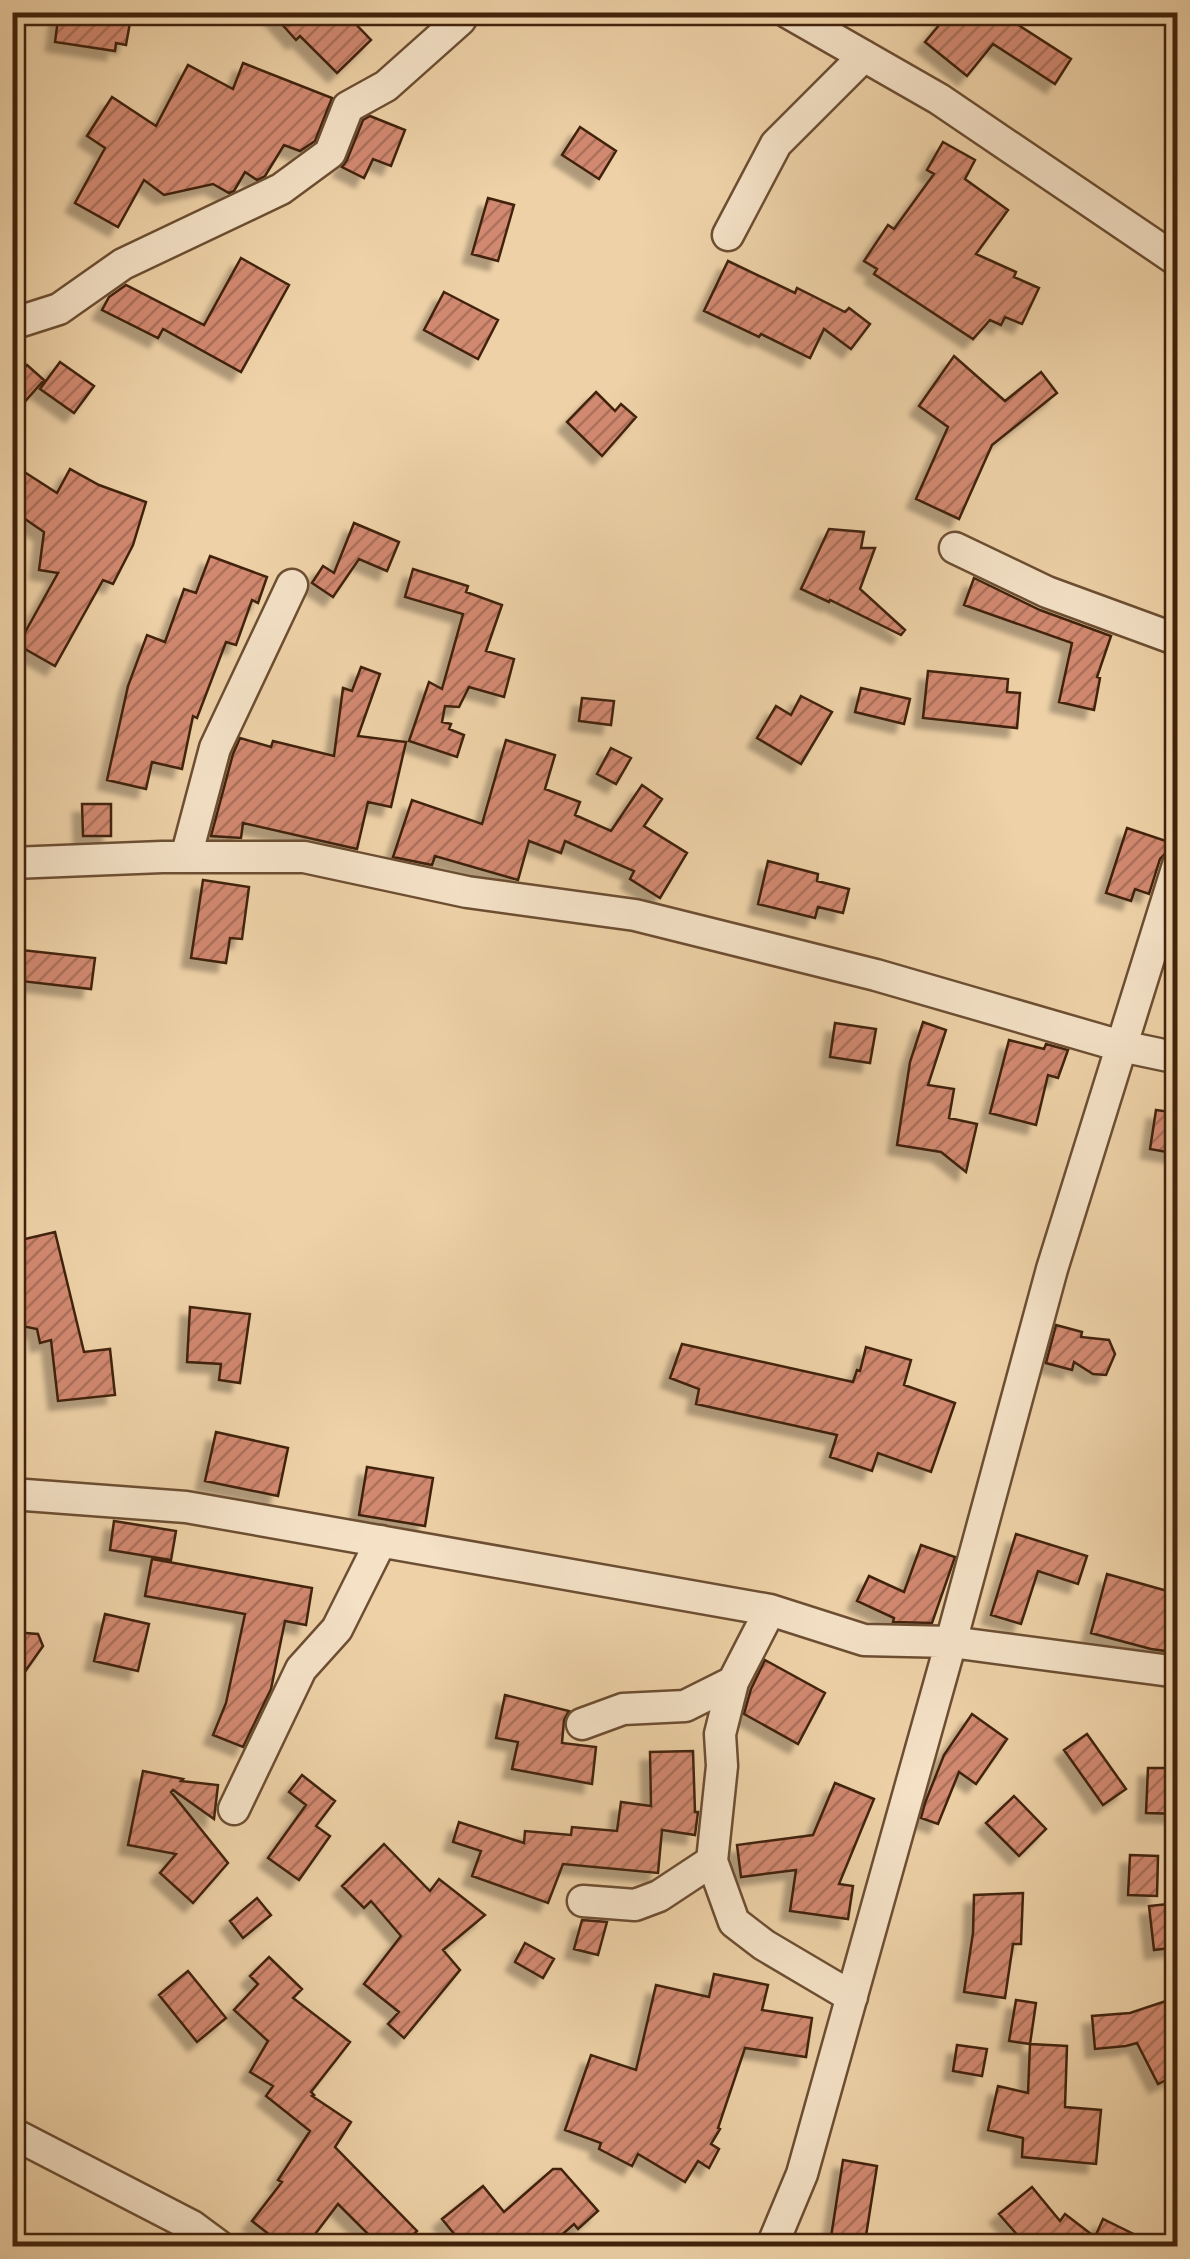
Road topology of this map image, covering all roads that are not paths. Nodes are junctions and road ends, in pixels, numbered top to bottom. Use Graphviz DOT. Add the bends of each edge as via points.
graph roads {
  1 [pos="465,12"];
  2 [pos="787,12"];
  3 [pos="864,56"];
  4 [pos="728,235"];
  5 [pos="1178,260"];
  6 [pos="12,324"];
  7 [pos="955,548"];
  8 [pos="292,585"];
  9 [pos="1178,640"];
  10 [pos="186,857"];
  11 [pos="12,864"];
  12 [pos="1178,865"];
  13 [pos="1121,1046"];
  14 [pos="1178,1058"];
  15 [pos="12,1494"];
  16 [pos="381,1541"];
  17 [pos="770,1610"];
  18 [pos="951,1642"];
  19 [pos="1176,1669"];
  20 [pos="733,1682"];
  21 [pos="685,1706"];
  22 [pos="582,1724"];
  23 [pos="720,1734"];
  24 [pos="234,1809"];
  25 [pos="712,1861"];
  26 [pos="583,1901"];
  27 [pos="852,1998"];
  28 [pos="12,2133"];
  29 [pos="220,2246"];
  30 [pos="772,2246"];
  1 -- 6 [label="street" via="386,86 348,107 330,153 281,189 124,264 59,309"];
  2 -- 3 [label="street"];
  3 -- 4 [label="street" via="776,144"];
  3 -- 5 [label="street"];
  7 -- 9 [label="street" via="1047,592"];
  8 -- 10 [label="street" via="215,748"];
  10 -- 11 [label="street"];
  10 -- 13 [label="street" via="304,857 468,892 634,915 876,974"];
  12 -- 13 [label="street"];
  13 -- 14 [label="street"];
  13 -- 18 [label="street" via="1052,1269"];
  15 -- 16 [label="street" via="186,1507"];
  16 -- 17 [label="street"];
  16 -- 24 [label="street" via="337,1629 301,1669"];
  17 -- 18 [label="street" via="864,1640"];
  17 -- 20 [label="street"];
  18 -- 19 [label="street"];
  18 -- 27 [label="street"];
  20 -- 21 [label="street"];
  20 -- 23 [label="street"];
  21 -- 22 [label="street" via="623,1709"];
  21 -- 23 [label="street"];
  23 -- 25 [label="street"];
  25 -- 26 [label="street" via="636,1905"];
  25 -- 27 [label="street" via="734,1922"];
  27 -- 30 [label="street" via="802,2174"];
  28 -- 29 [label="street"];
}
